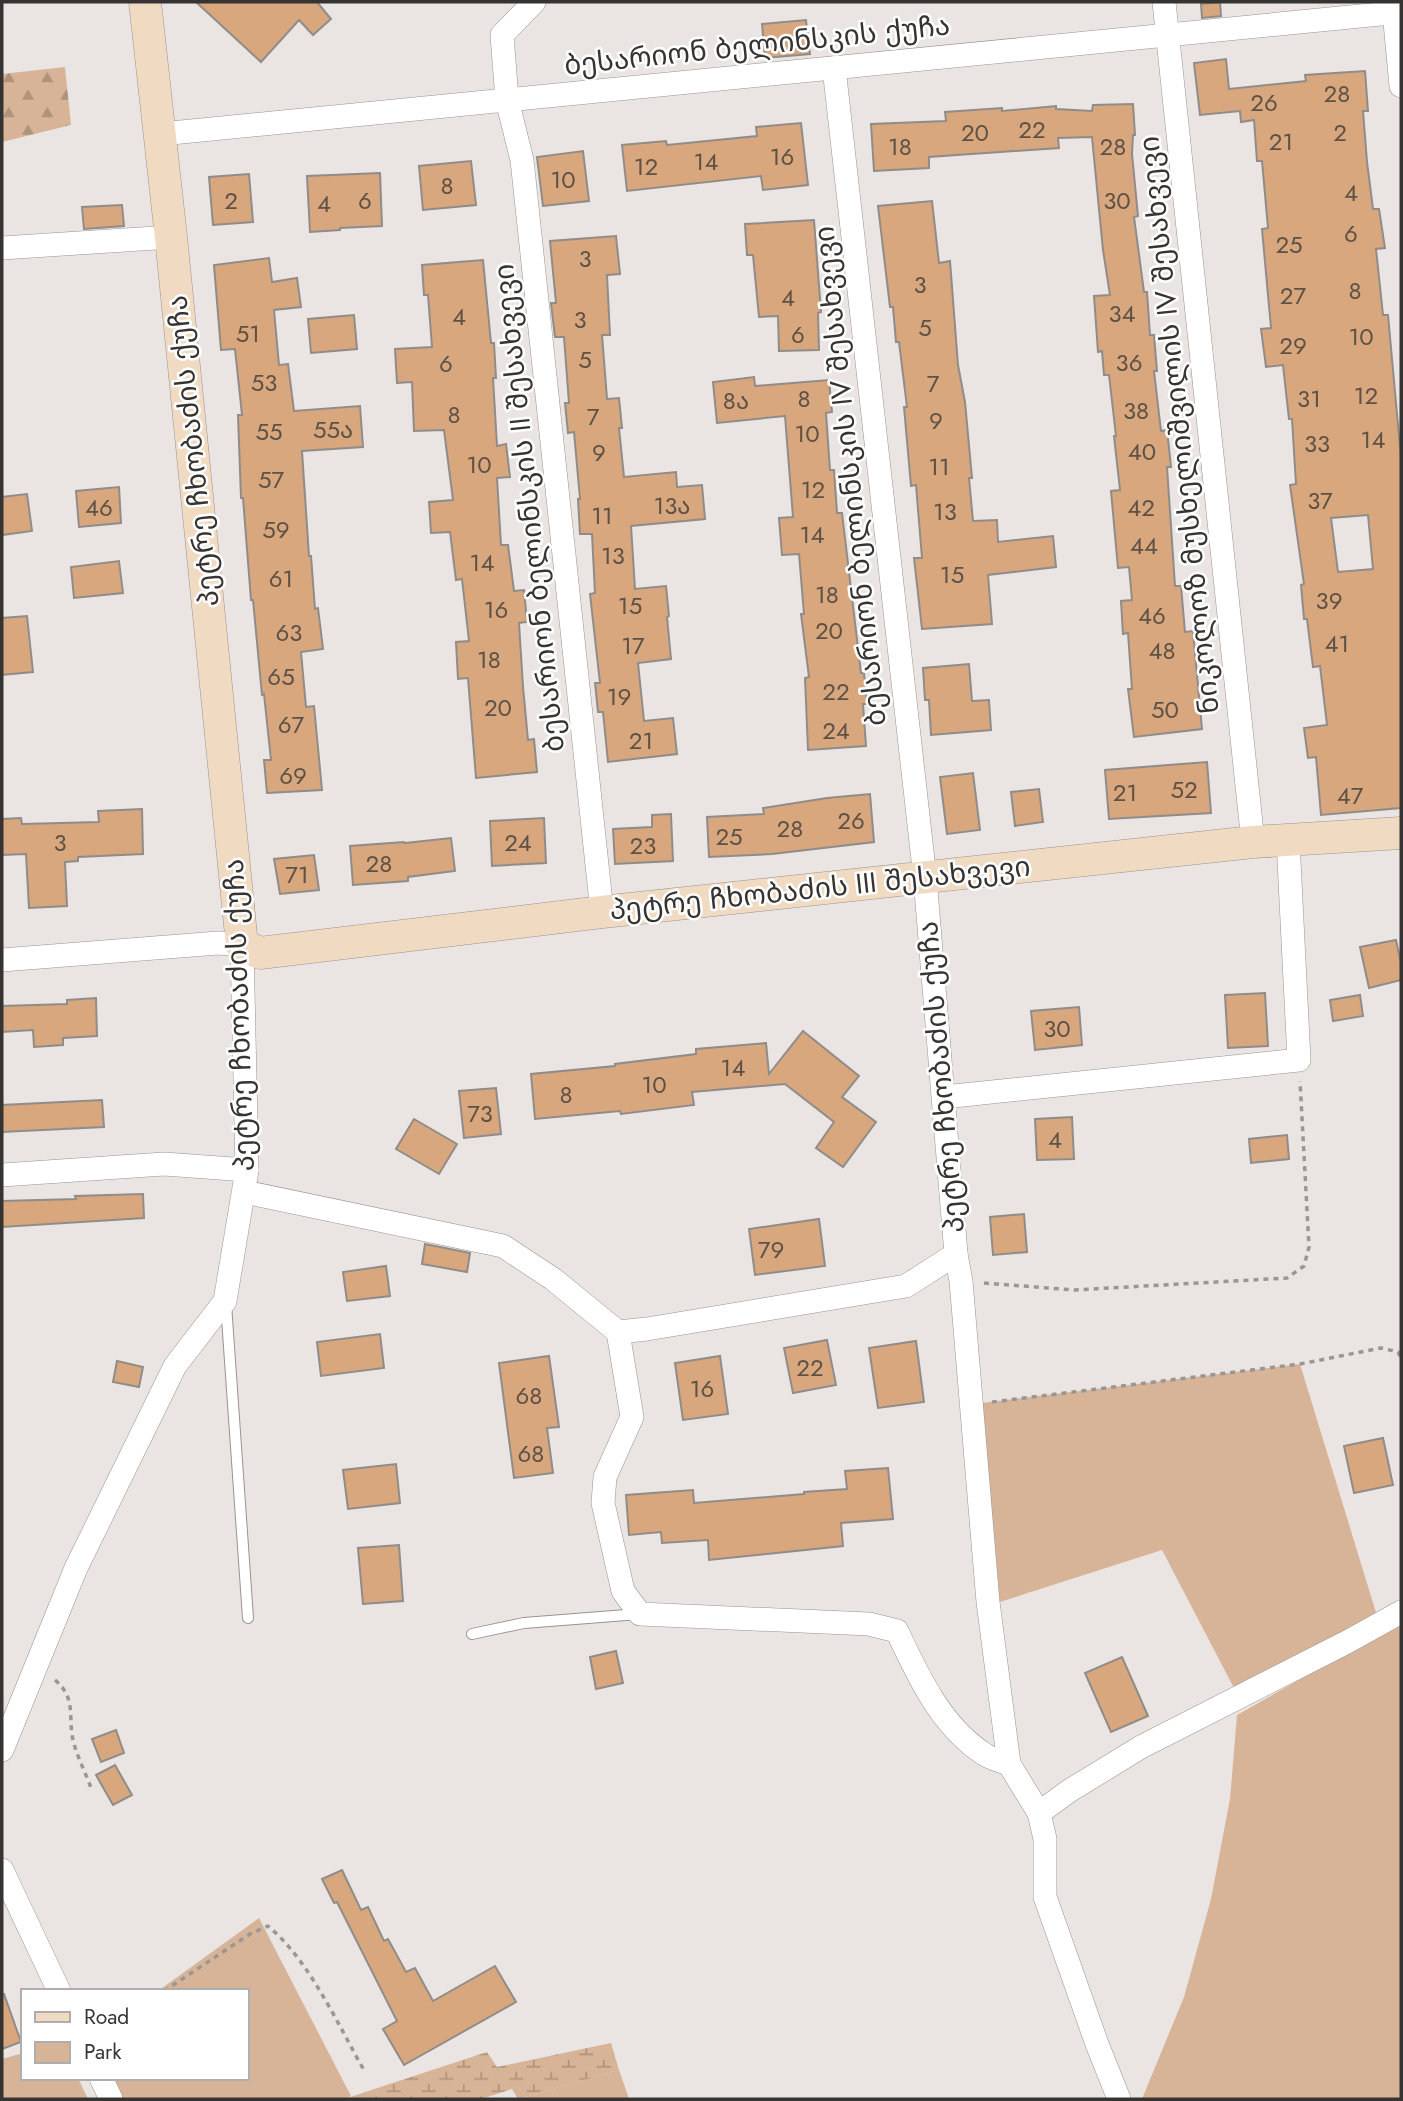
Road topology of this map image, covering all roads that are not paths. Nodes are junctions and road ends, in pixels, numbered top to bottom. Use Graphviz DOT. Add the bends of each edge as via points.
graph roads {
  1 [pos="534,2"];
  2 [pos="1164,2"];
  3 [pos="151,6"];
  4 [pos="1397,12"];
  5 [pos="1168,35"];
  6 [pos="834,68"];
  7 [pos="1401,86"];
  8 [pos="507,100"];
  9 [pos="160,134"];
  10 [pos="171,237"];
  11 [pos="2,248"];
  12 [pos="1401,833"];
  13 [pos="1288,841"];
  14 [pos="1252,842"];
  15 [pos="925,878"];
  16 [pos="602,912"];
  17 [pos="242,945"];
  18 [pos="2,960"];
  19 [pos="944,1097"];
  20 [pos="2,1175"];
  21 [pos="246,1181"];
  22 [pos="956,1254"];
  23 [pos="225,1301"];
  24 [pos="618,1332"];
  25 [pos="1401,1612"];
  26 [pos="640,1614"];
  27 [pos="248,1618"];
  28 [pos="471,1634"];
  29 [pos="2,1750"];
  30 [pos="1009,1764"];
  31 [pos="1040,1813"];
  32 [pos="2,1870"];
  33 [pos="58,1989"];
  34 [pos="102,2080"];
  35 [pos="111,2099"];
  36 [pos="1119,2099"];
  1 -- 8 [label="street, ბესარიონ ბელინსკის II შესახვევი" via="502,35"];
  2 -- 5 [label="street, ნიკოლოზ მუსხელიშვილის IV შესახვევი"];
  3 -- 9 [label="street, პეტრე ჩხობაძის ქუჩა"];
  4 -- 5 [label="street, ბესარიონ ბელინსკის ქუჩა"];
  4 -- 7 [label="street"];
  5 -- 6 [label="street, ბესარიონ ბელინსკის ქუჩა"];
  5 -- 14 [label="street, ნიკოლოზ მუსხელიშვილის IV შესახვევი"];
  6 -- 8 [label="street, ბესარიონ ბელინსკის ქუჩა"];
  6 -- 15 [label="street, ბესარიონ ბელინსკის IV შესახვევი"];
  8 -- 9 [label="street, ბესარიონ ბელინსკის ქუჩა"];
  8 -- 16 [label="street, ბესარიონ ბელინსკის II შესახვევი" via="522,160"];
  9 -- 10 [label="street, პეტრე ჩხობაძის ქუჩა"];
  10 -- 11 [label="street"];
  10 -- 17 [label="street, პეტრე ჩხობაძის ქუჩა"];
  12 -- 13 [label="street, პეტრე ჩხობაძის III შესახვევი"];
  13 -- 14 [label="street, პეტრე ჩხობაძის III შესახვევი"];
  13 -- 19 [label="street" via="1299,1060"];
  14 -- 15 [label="street, პეტრე ჩხობაძის III შესახვევი"];
  15 -- 16 [label="street, პეტრე ჩხობაძის III შესახვევი"];
  15 -- 19 [label="street, პეტრე ჩხობაძის ქუჩა"];
  16 -- 17 [label="street, პეტრე ჩხობაძის III შესახვევი" via="260,953"];
  17 -- 18 [label="street"];
  17 -- 21 [label="street, პეტრე ჩხობაძის ქუჩა"];
  19 -- 22 [label="street, პეტრე ჩხობაძის ქუჩა"];
  20 -- 21 [label="street" via="164,1164"];
  21 -- 23 [label="street"];
  21 -- 24 [label="street, პეტრე ჩხობაძის ქუჩა" via="503,1246 553,1279"];
  22 -- 24 [label="street, პეტრე ჩხობაძის ქუჩა" via="906,1286"];
  22 -- 30 [label="street" via="988,1602"];
  23 -- 27 [label="lane"];
  23 -- 29 [label="street" via="175,1366 76,1568"];
  24 -- 26 [label="street" via="632,1417 605,1477 603,1503 623,1591"];
  25 -- 31 [label="street" via="1141,1747"];
  26 -- 28 [label="lane" via="524,1623"];
  26 -- 30 [label="street" via="869,1624 897,1631 924,1688 962,1737 986,1756"];
  30 -- 31 [label="street"];
  31 -- 36 [label="street" via="1045,1897"];
  32 -- 33 [label="street"];
  34 -- 35 [label="street"];
}
